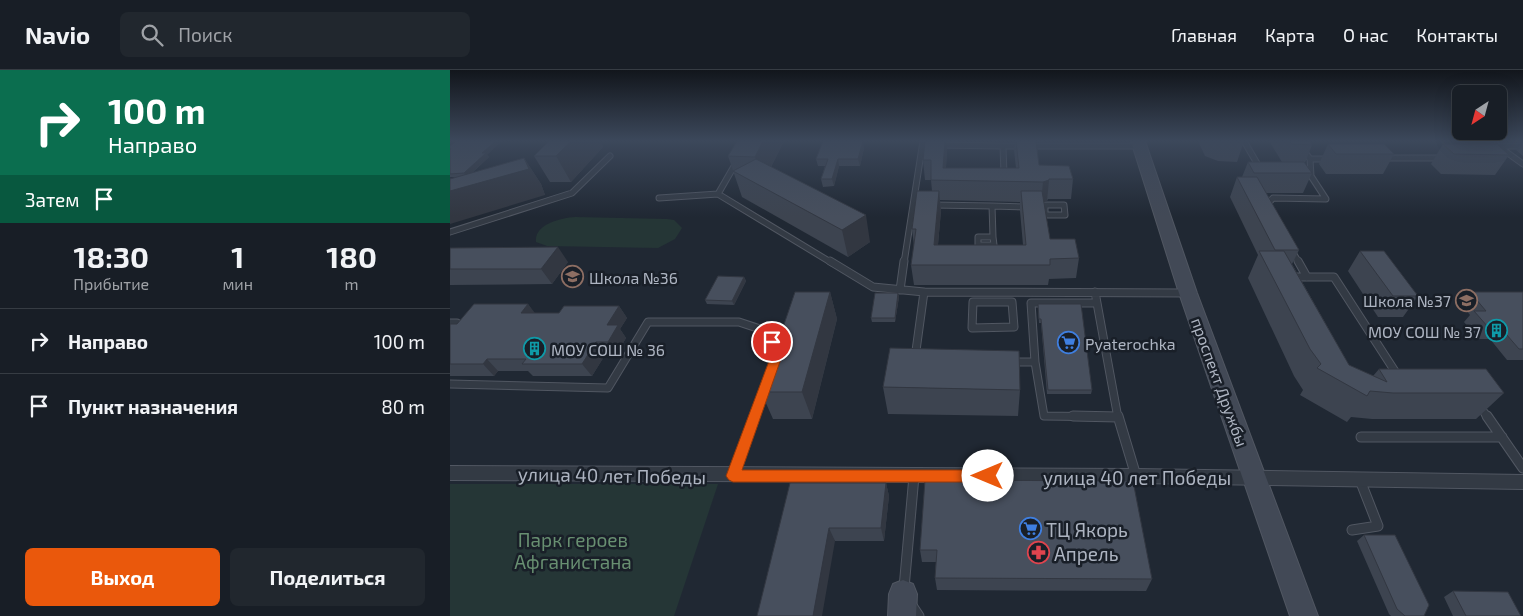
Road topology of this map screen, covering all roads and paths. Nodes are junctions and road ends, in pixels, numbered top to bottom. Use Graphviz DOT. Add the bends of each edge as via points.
graph roads {
  1 [pos="599,166"];
  2 [pos="733,166"];
  3 [pos="919,166"];
  4 [pos="1004,166"];
  5 [pos="1147,166"];
  6 [pos="1310,166"];
  7 [pos="1004,175"];
  8 [pos="718,194"];
  9 [pos="658,198"];
  10 [pos="912,204"];
  11 [pos="992,206"];
  12 [pos="1045,207"];
  13 [pos="1271,213"];
  14 [pos="450,232"];
  15 [pos="993,237"];
  16 [pos="1289,245"];
  17 [pos="1307,277"];
  18 [pos="1292,286"];
  19 [pos="900,290"];
  20 [pos="924,292"];
  21 [pos="1006,292"];
  22 [pos="1095,292"];
  23 [pos="1188,293"];
  24 [pos="1006,302"];
  25 [pos="1097,303"];
  26 [pos="450,323"];
  27 [pos="450,332"];
  28 [pos="924,361"];
  29 [pos="774,362"];
  30 [pos="1007,362"];
  31 [pos="1035,362"];
  32 [pos="1389,377"];
  33 [pos="1398,377"];
  34 [pos="1407,377"];
  35 [pos="768,380"];
  36 [pos="450,384"];
  37 [pos="1475,400"];
  38 [pos="1118,417"];
  39 [pos="1361,437"];
  40 [pos="1502,437"];
  41 [pos="1523,468"];
  42 [pos="450,474"];
  43 [pos="733,476"];
  44 [pos="914,476"];
  45 [pos="1136,476"];
  46 [pos="1254,477"];
  47 [pos="1360,479"];
  48 [pos="1523,482"];
  49 [pos="1352,530"];
  50 [pos="903,605"];
  51 [pos="919,616"];
  52 [pos="1304,616"];
  1 -- 14 [label="lane" via="572,193"];
  2 -- 8 [label="lane"];
  3 -- 10 [label="lane"];
  4 -- 7 [label="lane"];
  5 -- 23 [label="street, проспект Дружбы"];
  6 -- 13 [label="lane" via="1311,176 1326,199 1273,198 1267,205"];
  8 -- 9 [label="lane"];
  8 -- 19 [label="lane" via="873,287"];
  10 -- 11 [label="lane"];
  10 -- 19 [label="lane"];
  11 -- 12 [label="lane"];
  11 -- 15 [label="lane"];
  16 -- 17 [label="lane"];
  17 -- 18 [label="lane" via="1287,277"];
  17 -- 33 [label="lane" via="1334,277"];
  19 -- 20 [label="lane"];
  20 -- 21 [label="lane"];
  20 -- 28 [label="lane" via="914,360"];
  21 -- 22 [label="lane"];
  21 -- 24 [label="lane"];
  22 -- 23 [label="lane"];
  22 -- 25 [label="lane"];
  23 -- 46 [label="street, проспект Дружбы"];
  24 -- 24 [label="lane" via="1012,302 1014,328 972,328 972,302"];
  25 -- 31 [label="lane" via="1031,303"];
  25 -- 38 [label="lane"];
  26 -- 27 [label="lane" via="457,323"];
  29 -- 36 [label="lane" via="778,353 766,331 739,322 648,322 608,388"];
  30 -- 31 [label="lane"];
  31 -- 38 [label="lane" via="1044,416"];
  32 -- 33 [label="lane"];
  33 -- 34 [label="lane"];
  35 -- 43 [label="lane"];
  37 -- 40 [label="lane"];
  38 -- 45 [label="lane"];
  39 -- 40 [label="lane"];
  40 -- 41 [label="lane"];
  42 -- 43 [label="street, улица 40 лет Победы"];
  43 -- 44 [label="street, улица 40 лет Победы"];
  44 -- 45 [label="street, улица 40 лет Победы"];
  44 -- 50 [label="lane"];
  45 -- 46 [label="street, улица 40 лет Победы"];
  46 -- 47 [label="street, улица 40 лет Победы"];
  46 -- 52 [label="street, проспект Дружбы"];
  47 -- 48 [label="street, улица 40 лет Победы"];
  47 -- 49 [label="lane" via="1378,526"];
  50 -- 51 [label="lane"];
}
